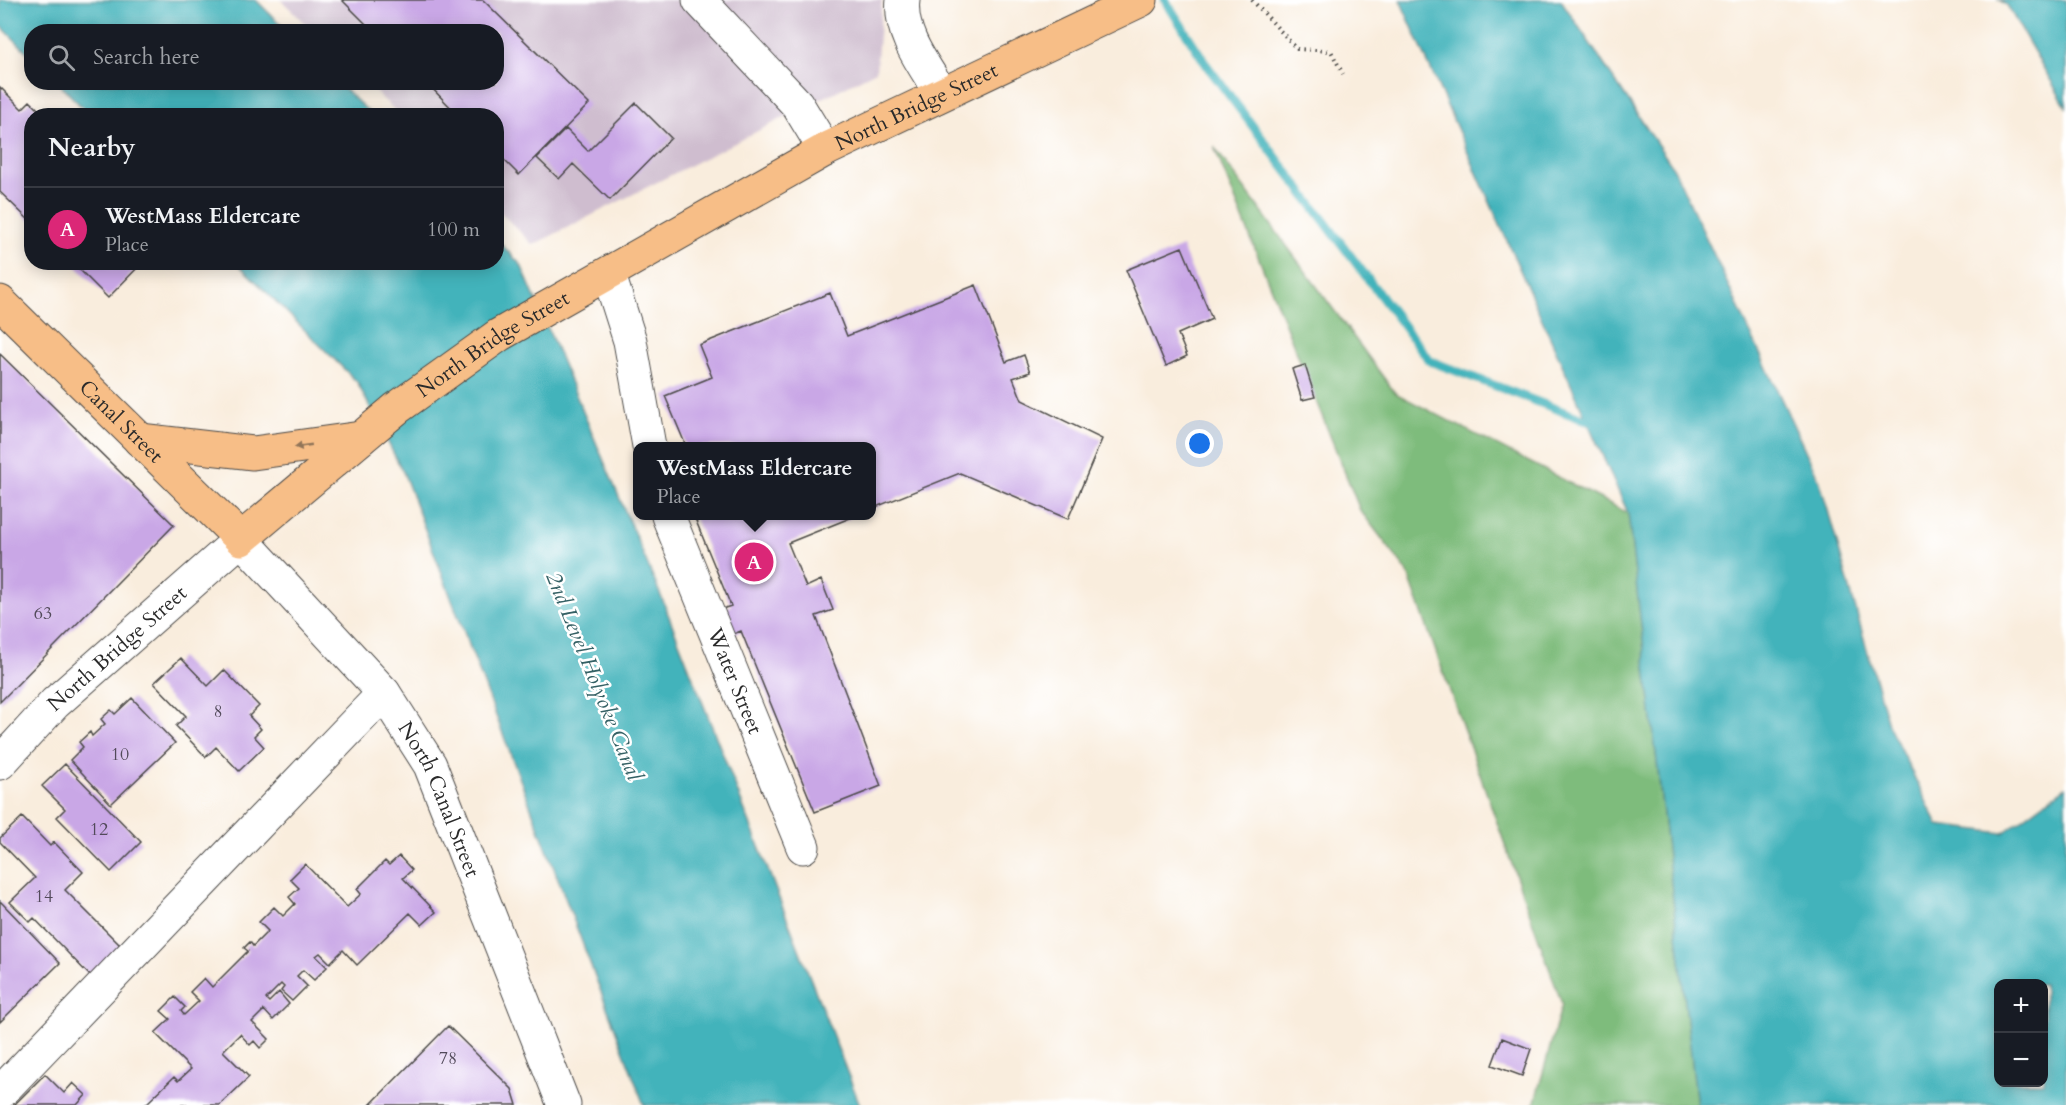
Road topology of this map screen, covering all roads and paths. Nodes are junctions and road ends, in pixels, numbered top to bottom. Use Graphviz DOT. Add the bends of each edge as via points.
graph roads {
  1 [pos="699,0"];
  2 [pos="903,0"];
  3 [pos="1141,0"];
  4 [pos="1252,0"];
  5 [pos="1343,74"];
  6 [pos="941,93"];
  7 [pos="825,150"];
  8 [pos="609,275"];
  9 [pos="0,302"];
  10 [pos="362,436"];
  11 [pos="140,440"];
  12 [pos="649,442"];
  13 [pos="670,520"];
  14 [pos="242,540"];
  15 [pos="384,693"];
  16 [pos="0,763"];
  17 [pos="803,846"];
  18 [pos="0,1093"];
  19 [pos="564,1105"];
  1 -- 7 [label="street" via="797,104"];
  2 -- 6 [label="street" via="901,15 913,48"];
  3 -- 6 [label="main road, North Bridge Street"];
  4 -- 5 [label="path" via="1297,49 1331,51"];
  6 -- 7 [label="main road, North Bridge Street"];
  7 -- 8 [label="main road, North Bridge Street"];
  8 -- 10 [label="main road, North Bridge Street" via="499,335"];
  8 -- 12 [label="street" via="630,341"];
  9 -- 11 [label="main road, Canal Street"];
  10 -- 11 [label="main road, one-way" via="253,453"];
  10 -- 14 [label="main road, North Bridge Street"];
  11 -- 14 [label="main road, Canal Street"];
  13 -- 17 [label="street, Water Street"];
  14 -- 15 [label="street, North Canal Street"];
  14 -- 16 [label="street, North Bridge Street" via="55,703"];
  15 -- 18 [label="street"];
  15 -- 19 [label="street, North Canal Street" via="430,765"];
}
